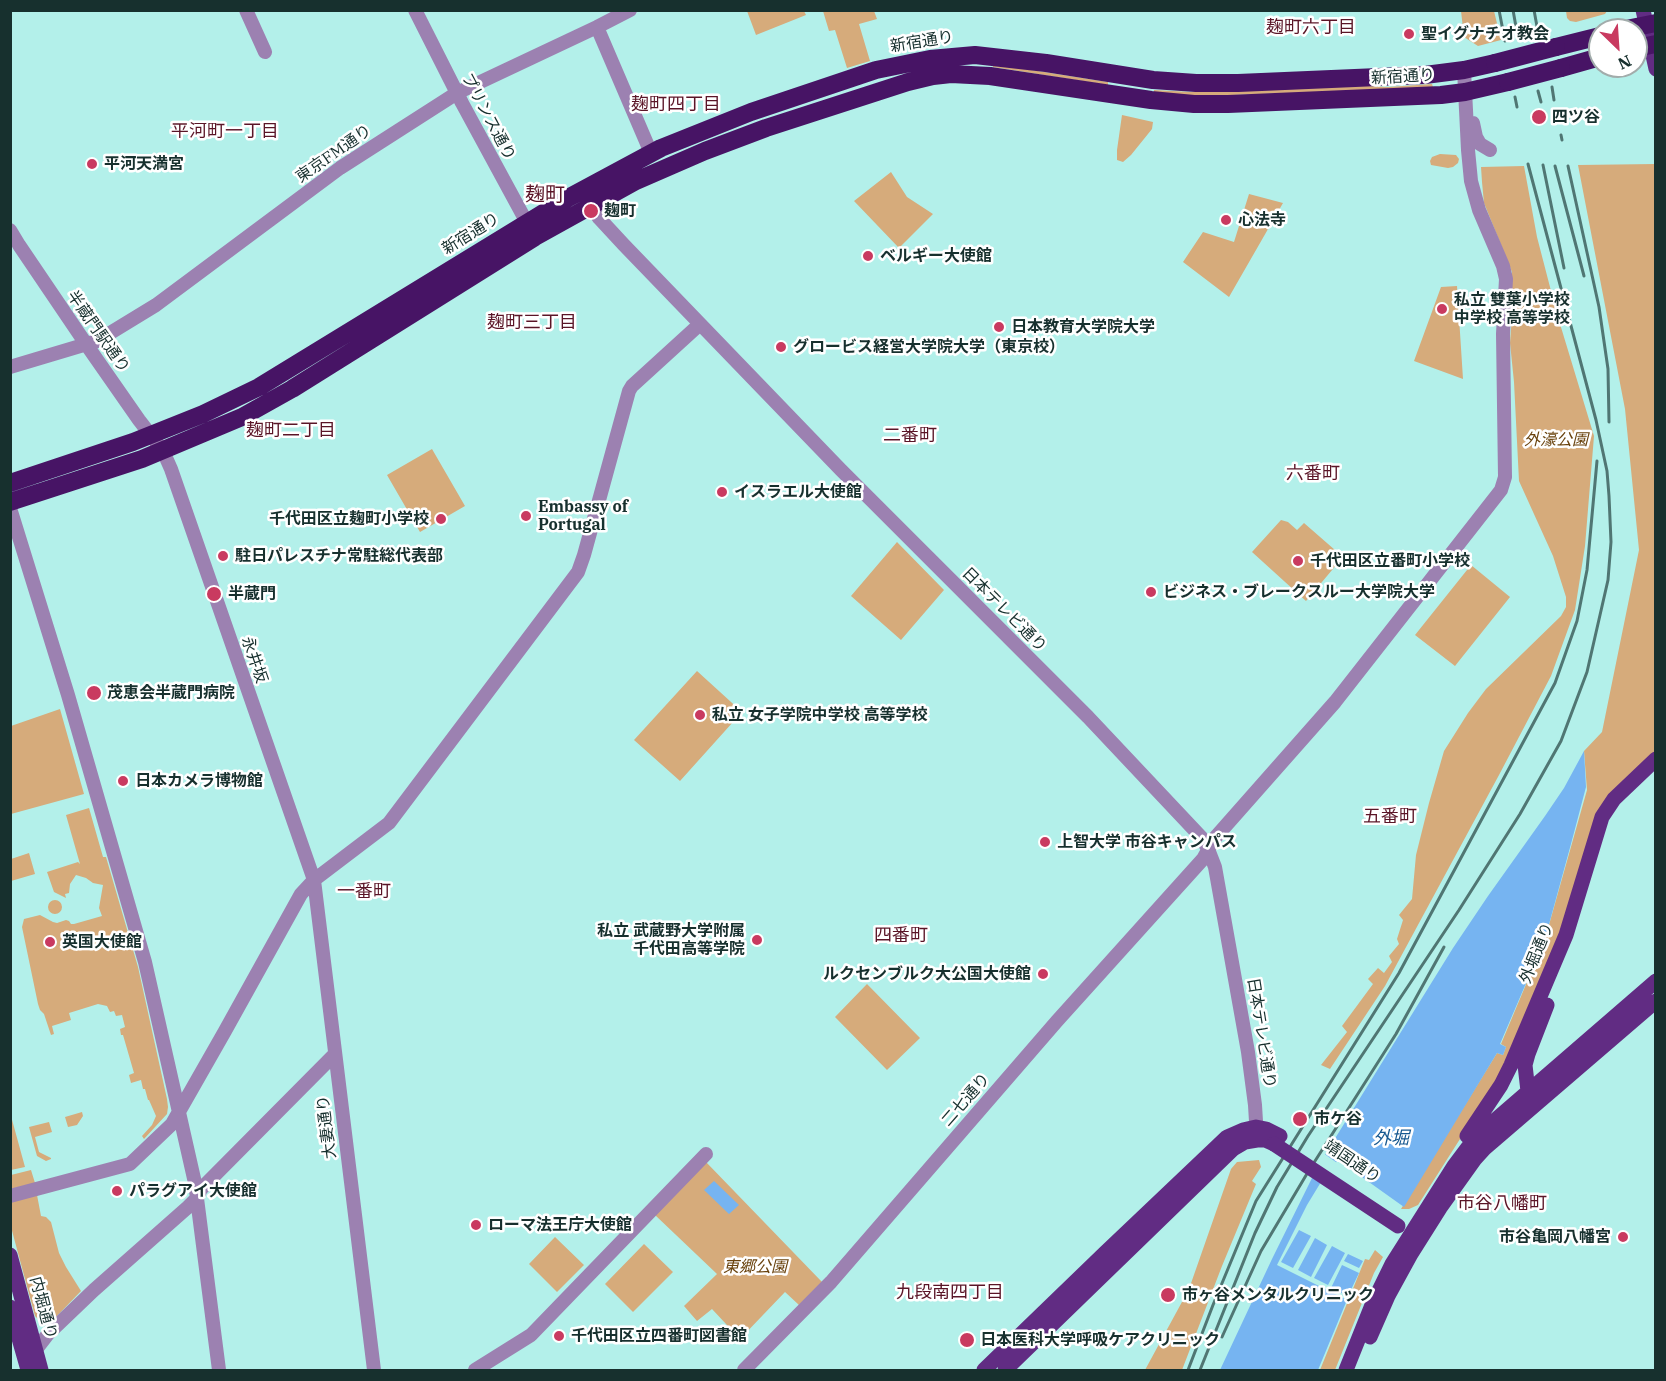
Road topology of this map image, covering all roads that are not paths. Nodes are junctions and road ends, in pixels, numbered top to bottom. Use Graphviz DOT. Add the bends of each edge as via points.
graph roads {
  1 [pos="246,10"];
  2 [pos="416,10"];
  3 [pos="630,10"];
  4 [pos="597,27"];
  5 [pos="1588,39"];
  6 [pos="1648,48"];
  7 [pos="265,52"];
  8 [pos="1588,60"];
  9 [pos="1464,69"];
  10 [pos="1656,69"];
  11 [pos="1465,92"];
  12 [pos="457,93"];
  13 [pos="1466,114"];
  14 [pos="1490,150"];
  15 [pos="651,153"];
  16 [pos="586,197"];
  17 [pos="10,230"];
  18 [pos="531,230"];
  19 [pos="700,324"];
  20 [pos="86,344"];
  21 [pos="10,367"];
  22 [pos="151,435"];
  23 [pos="163,451"];
  24 [pos="10,483"];
  25 [pos="10,502"];
  26 [pos="10,508"];
  27 [pos="1656,759"];
  28 [pos="1656,770"];
  29 [pos="1208,849"];
  30 [pos="314,880"];
  31 [pos="1656,981"];
  32 [pos="1656,1001"];
  33 [pos="335,1054"];
  34 [pos="1528,1091"];
  35 [pos="179,1112"];
  36 [pos="1526,1113"];
  37 [pos="1266,1137"];
  38 [pos="706,1154"];
  39 [pos="1454,1166"];
  40 [pos="10,1196"];
  41 [pos="197,1198"];
  42 [pos="1410,1227"];
  43 [pos="10,1255"];
  44 [pos="10,1307"];
  45 [pos="36,1349"];
  46 [pos="27,1367"];
  47 [pos="40,1371"];
  48 [pos="219,1371"];
  49 [pos="374,1371"];
  50 [pos="475,1371"];
  51 [pos="744,1371"];
  52 [pos="984,1371"];
  53 [pos="1005,1371"];
  54 [pos="1346,1371"];
  55 [pos="1356,1371"];
  1 -- 7 [label="street"];
  2 -- 12 [label="street, プリンス通り"];
  3 -- 4 [label="street, 東京FM通り"];
  4 -- 12 [label="street, 東京FM通り"];
  4 -- 15 [label="street"];
  5 -- 9 [label="highway, 新宿通り, bridge"];
  6 -- 10 [label="main road"];
  8 -- 11 [label="highway, 新宿通り, bridge"];
  9 -- 11 [label="street, 二七通り"];
  9 -- 15 [label="highway, 新宿通り" via="1425,75 1196,83 966,55 876,70 751,112"];
  11 -- 13 [label="street, 二七通り"];
  11 -- 16 [label="highway, 新宿通り" via="1194,104 990,75 933,76 778,123 636,181"];
  12 -- 18 [label="street, プリンス通り"];
  12 -- 20 [label="street, 東京FM通り" via="340,168 156,305"];
  13 -- 14 [label="street" via="1474,125 1476,138"];
  13 -- 29 [label="street, 二七通り" via="1471,181 1506,279 1505,477 1501,490 1335,702"];
  15 -- 16 [label="highway, 新宿通り"];
  16 -- 18 [label="highway, 新宿通り"];
  16 -- 19 [label="street, 日本テレビ通り" via="604,225"];
  17 -- 20 [label="street, 半蔵門駅通り"];
  18 -- 22 [label="highway, 新宿通り" via="283,373"];
  18 -- 23 [label="highway, 新宿通り" via="269,403"];
  19 -- 29 [label="street, 日本テレビ通り" via="1088,717"];
  19 -- 30 [label="street" via="629,391 578,572 389,823"];
  20 -- 21 [label="street"];
  20 -- 22 [label="street, 半蔵門駅通り"];
  22 -- 23 [label="street, 半蔵門駅通り"];
  22 -- 24 [label="highway, 新宿通り"];
  23 -- 25 [label="highway, 新宿通り"];
  23 -- 30 [label="street, 永井坂"];
  26 -- 35 [label="street" via="145,962"];
  27 -- 39 [label="main road, 外堀通り" via="1614,799 1602,817 1566,935 1511,1065 1464,1140"];
  28 -- 34 [label="main road, 外堀通り" via="1623,801 1609,822 1584,909 1528,1054"];
  29 -- 37 [label="street, 日本テレビ通り" via="1215,867"];
  29 -- 51 [label="street, 二七通り" via="1203,860 1057,1021 831,1282"];
  30 -- 33 [label="street, 大妻通り"];
  30 -- 35 [label="street" via="296,901"];
  31 -- 34 [label="main road"];
  32 -- 36 [label="main road"];
  33 -- 41 [label="street" via="201,1189"];
  33 -- 49 [label="street, 大妻通り"];
  34 -- 36 [label="main road, 外堀通り"];
  34 -- 39 [label="main road" via="1485,1129"];
  35 -- 40 [label="street" via="172,1124 130,1164"];
  35 -- 41 [label="street"];
  36 -- 42 [label="main road" via="1485,1148"];
  37 -- 42 [label="main road, 靖国通り"];
  37 -- 52 [label="main road" via="1243,1130 1227,1137"];
  37 -- 53 [label="main road" via="1233,1149"];
  38 -- 50 [label="street" via="531,1335"];
  39 -- 42 [label="main road"];
  41 -- 45 [label="street" via="94,1290"];
  41 -- 48 [label="street"];
  42 -- 54 [label="main road"];
  42 -- 55 [label="main road" via="1388,1296"];
  43 -- 45 [label="main road, 内堀通り"];
  44 -- 46 [label="main road, 内堀通り"];
  45 -- 46 [label="street"];
  45 -- 47 [label="main road, 内堀通り"];
}
